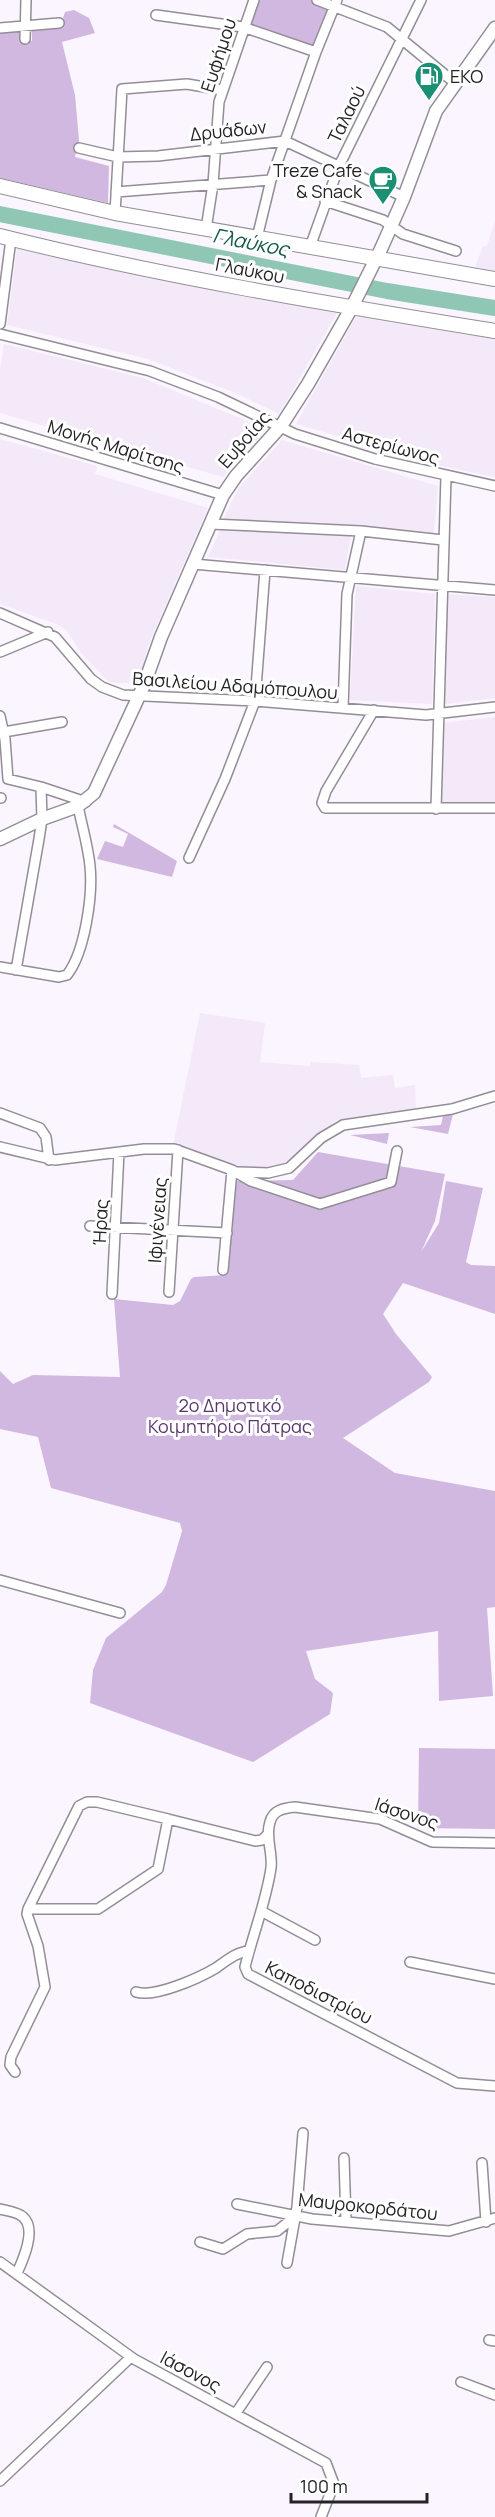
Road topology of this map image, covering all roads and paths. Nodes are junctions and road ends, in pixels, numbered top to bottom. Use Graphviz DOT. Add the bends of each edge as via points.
graph roads {
  1 [pos="26,0"];
  2 [pos="254,0"];
  3 [pos="317,0"];
  4 [pos="421,0"];
  5 [pos="336,3"];
  6 [pos="156,15"];
  7 [pos="59,23"];
  8 [pos="26,25"];
  9 [pos="243,27"];
  10 [pos="0,28"];
  11 [pos="495,28"];
  12 [pos="402,38"];
  13 [pos="25,39"];
  14 [pos="316,52"];
  15 [pos="455,83"];
  16 [pos="222,90"];
  17 [pos="285,141"];
  18 [pos="79,148"];
  19 [pos="215,149"];
  20 [pos="118,156"];
  21 [pos="339,166"];
  22 [pos="271,180"];
  23 [pos="213,184"];
  24 [pos="0,186"];
  25 [pos="116,192"];
  26 [pos="404,197"];
  27 [pos="325,201"];
  28 [pos="115,213"];
  29 [pos="392,225"];
  30 [pos="206,229"];
  31 [pos="5,237"];
  32 [pos="257,238"];
  33 [pos="310,247"];
  34 [pos="456,251"];
  35 [pos="375,263"];
  36 [pos="495,279"];
  37 [pos="354,304"];
  38 [pos="0,324"];
  39 [pos="495,331"];
  40 [pos="0,334"];
  41 [pos="281,426"];
  42 [pos="0,428"];
  43 [pos="446,477"];
  44 [pos="495,486"];
  45 [pos="223,495"];
  46 [pos="211,524"];
  47 [pos="361,531"];
  48 [pos="443,540"];
  49 [pos="193,564"];
  50 [pos="265,570"];
  51 [pos="350,578"];
  52 [pos="441,586"];
  53 [pos="495,590"];
  54 [pos="0,613"];
  55 [pos="48,632"];
  56 [pos="0,652"];
  57 [pos="139,696"];
  58 [pos="255,700"];
  59 [pos="495,707"];
  60 [pos="343,708"];
  61 [pos="374,710"];
  62 [pos="438,715"];
  63 [pos="0,716"];
  64 [pos="62,722"];
  65 [pos="4,732"];
  66 [pos="41,787"];
  67 [pos="82,804"];
  68 [pos="495,808"];
  69 [pos="436,809"];
  70 [pos="42,819"];
  71 [pos="0,839"];
  72 [pos="189,858"];
  73 [pos="0,967"];
  74 [pos="15,970"];
  75 [pos="495,1096"];
  76 [pos="0,1113"];
  77 [pos="0,1147"];
  78 [pos="178,1150"];
  79 [pos="397,1151"];
  80 [pos="119,1152"];
  81 [pos="49,1160"];
  82 [pos="234,1171"];
  83 [pos="90,1226"];
  84 [pos="116,1227"];
  85 [pos="174,1230"];
  86 [pos="227,1233"];
  87 [pos="223,1270"];
  88 [pos="169,1292"];
  89 [pos="112,1294"];
  90 [pos="0,1581"];
  91 [pos="120,1613"];
  92 [pos="274,1813"];
  93 [pos="168,1819"];
  94 [pos="268,1834"];
  95 [pos="495,1843"];
  96 [pos="28,1909"];
  97 [pos="261,1911"];
  98 [pos="315,1940"];
  99 [pos="249,1951"];
  100 [pos="410,1962"];
  101 [pos="495,1979"];
  102 [pos="136,1992"];
  103 [pos="15,2072"];
  104 [pos="495,2086"];
  105 [pos="303,2133"];
  106 [pos="344,2158"];
  107 [pos="482,2163"];
  108 [pos="237,2204"];
  109 [pos="0,2209"];
  110 [pos="296,2216"];
  111 [pos="490,2220"];
  112 [pos="346,2221"];
  113 [pos="200,2242"];
  114 [pos="0,2262"];
  115 [pos="287,2263"];
  116 [pos="17,2273"];
  117 [pos="131,2357"];
  118 [pos="267,2367"];
  119 [pos="461,2382"];
  120 [pos="495,2395"];
  121 [pos="236,2413"];
  122 [pos="0,2481"];
  123 [pos="321,2517"];
  1 -- 8 [label="street"];
  2 -- 9 [label="street, Ευφήμου"];
  3 -- 5 [label="street"];
  4 -- 12 [label="street, Ταλαού"];
  5 -- 12 [label="street" via="386,26"];
  5 -- 14 [label="street"];
  6 -- 9 [label="street"];
  7 -- 8 [label="street"];
  8 -- 10 [label="street"];
  8 -- 13 [label="street"];
  9 -- 14 [label="street"];
  9 -- 16 [label="street, Ευφήμου"];
  11 -- 15 [label="main road, Ευβοίας"];
  12 -- 15 [label="street"];
  12 -- 21 [label="street, Ταλαού"];
  14 -- 17 [label="street"];
  15 -- 26 [label="main road, Ευβοίας" via="436,111"];
  16 -- 19 [label="street, Ευφήμου"];
  16 -- 20 [label="street" via="187,84 122,89"];
  17 -- 19 [label="street, Δρυάδων"];
  17 -- 21 [label="street, Δρυάδων"];
  17 -- 22 [label="street"];
  18 -- 20 [label="street, Δρυάδων"];
  19 -- 20 [label="street, Δρυάδων"];
  19 -- 23 [label="street, Ευφήμου"];
  20 -- 25 [label="street"];
  21 -- 26 [label="street, Δρυάδων"];
  21 -- 27 [label="street, Ταλαού"];
  22 -- 23 [label="street"];
  22 -- 32 [label="street"];
  23 -- 25 [label="street"];
  23 -- 30 [label="street, Ευφήμου"];
  24 -- 28 [label="main road, Γλαύκου"];
  25 -- 28 [label="street"];
  26 -- 29 [label="main road, Ευβοίας"];
  27 -- 29 [label="street"];
  27 -- 33 [label="street, Ταλαού"];
  28 -- 30 [label="main road, Γλαύκου"];
  29 -- 34 [label="street" via="404,234"];
  29 -- 35 [label="main road, Ευβοίας"];
  30 -- 32 [label="main road, Γλαύκου"];
  31 -- 37 [label="main road, Γλαύκου" via="123,264"];
  31 -- 38 [label="street"];
  32 -- 33 [label="main road, Γλαύκου"];
  33 -- 35 [label="main road, Γλαύκου"];
  35 -- 36 [label="main road, Γλαύκου"];
  35 -- 37 [label="main road, Ευβοίας"];
  37 -- 39 [label="main road, Γλαύκου"];
  37 -- 41 [label="main road, Ευβοίας"];
  40 -- 41 [label="street, Αστερίωνος" via="150,371"];
  41 -- 43 [label="street, Αστερίωνος" via="353,452"];
  41 -- 45 [label="main road, Ευβοίας"];
  42 -- 45 [label="street, Μονής Μαρίτσης"];
  43 -- 44 [label="street, Αστερίωνος"];
  43 -- 48 [label="street"];
  45 -- 46 [label="main road, Ευβοίας"];
  46 -- 47 [label="street"];
  46 -- 49 [label="main road, Ευβοίας"];
  47 -- 48 [label="street"];
  47 -- 51 [label="street"];
  48 -- 52 [label="street"];
  49 -- 50 [label="street"];
  49 -- 57 [label="main road, Ευβοίας"];
  50 -- 51 [label="street"];
  50 -- 58 [label="street"];
  51 -- 52 [label="street"];
  51 -- 60 [label="street"];
  52 -- 53 [label="street"];
  52 -- 62 [label="street"];
  54 -- 55 [label="street, Βασιλείου Αδαμόπουλου"];
  55 -- 56 [label="street"];
  55 -- 57 [label="street, Βασιλείου Αδαμόπουλου" via="102,687"];
  57 -- 58 [label="street, Βασιλείου Αδαμόπουλου"];
  57 -- 67 [label="main road, Ευβοίας" via="100,782"];
  58 -- 60 [label="street, Βασιλείου Αδαμόπουλου"];
  58 -- 72 [label="street"];
  59 -- 62 [label="street, Βασιλείου Αδαμόπουλου"];
  60 -- 61 [label="street, Βασιλείου Αδαμόπουλου"];
  61 -- 62 [label="street, Βασιλείου Αδαμόπουλου"];
  61 -- 69 [label="street" via="326,791 323,806"];
  62 -- 69 [label="street"];
  63 -- 65 [label="street"];
  64 -- 65 [label="street"];
  65 -- 66 [label="street" via="8,780"];
  66 -- 67 [label="street"];
  66 -- 70 [label="street"];
  67 -- 70 [label="main road"];
  67 -- 74 [label="street" via="90,886 80,946 67,975"];
  68 -- 69 [label="street"];
  70 -- 71 [label="main road"];
  70 -- 74 [label="street"];
  73 -- 74 [label="street"];
  75 -- 82 [label="street" via="452,1109 343,1125 321,1138 285,1170"];
  76 -- 81 [label="street" via="40,1128"];
  77 -- 81 [label="street"];
  78 -- 80 [label="street"];
  78 -- 82 [label="street"];
  78 -- 85 [label="street, Ιφιγένειας"];
  79 -- 82 [label="street" via="391,1182 320,1204 251,1181"];
  80 -- 81 [label="street"];
  80 -- 84 [label="street, Ήρας"];
  82 -- 86 [label="street"];
  83 -- 84 [label="street"];
  84 -- 85 [label="street"];
  84 -- 89 [label="street, Ήρας"];
  85 -- 86 [label="street"];
  85 -- 88 [label="street, Ιφιγένειας"];
  86 -- 87 [label="street"];
  90 -- 91 [label="street"];
  92 -- 94 [label="street, Καποδιστρίου"];
  92 -- 95 [label="street, Ιάσονος" via="284,1808 306,1808 380,1819 432,1842"];
  93 -- 94 [label="street" via="255,1841"];
  93 -- 96 [label="street" via="158,1869 98,1909"];
  93 -- 96 [label="street" via="97,1802 79,1806"];
  94 -- 97 [label="street, Καποδιστρίου" via="272,1860"];
  96 -- 103 [label="street" via="45,1987 11,2057 10,2065"];
  97 -- 98 [label="street"];
  97 -- 99 [label="street, Καποδιστρίου"];
  99 -- 102 [label="street" via="157,1992"];
  99 -- 104 [label="street, Καποδιστρίου" via="245,1967 248,1974 457,2083"];
  100 -- 101 [label="street"];
  105 -- 110 [label="street"];
  106 -- 112 [label="street"];
  107 -- 111 [label="street"];
  108 -- 110 [label="street, Μαυροκορδάτου"];
  109 -- 116 [label="street" via="21,2215 27,2224 27,2252"];
  110 -- 112 [label="street, Μαυροκορδάτου"];
  110 -- 113 [label="street" via="277,2231 247,2234 223,2249"];
  110 -- 115 [label="street"];
  111 -- 112 [label="street, Μαυροκορδάτου" via="449,2231"];
  114 -- 116 [label="street, Ιάσονος"];
  116 -- 117 [label="street, Ιάσονος"];
  117 -- 121 [label="street, Ιάσονος"];
  117 -- 122 [label="street"];
  118 -- 121 [label="street"];
  119 -- 120 [label="street"];
  121 -- 123 [label="street, Ιάσονος" via="326,2463 334,2484"];
}
